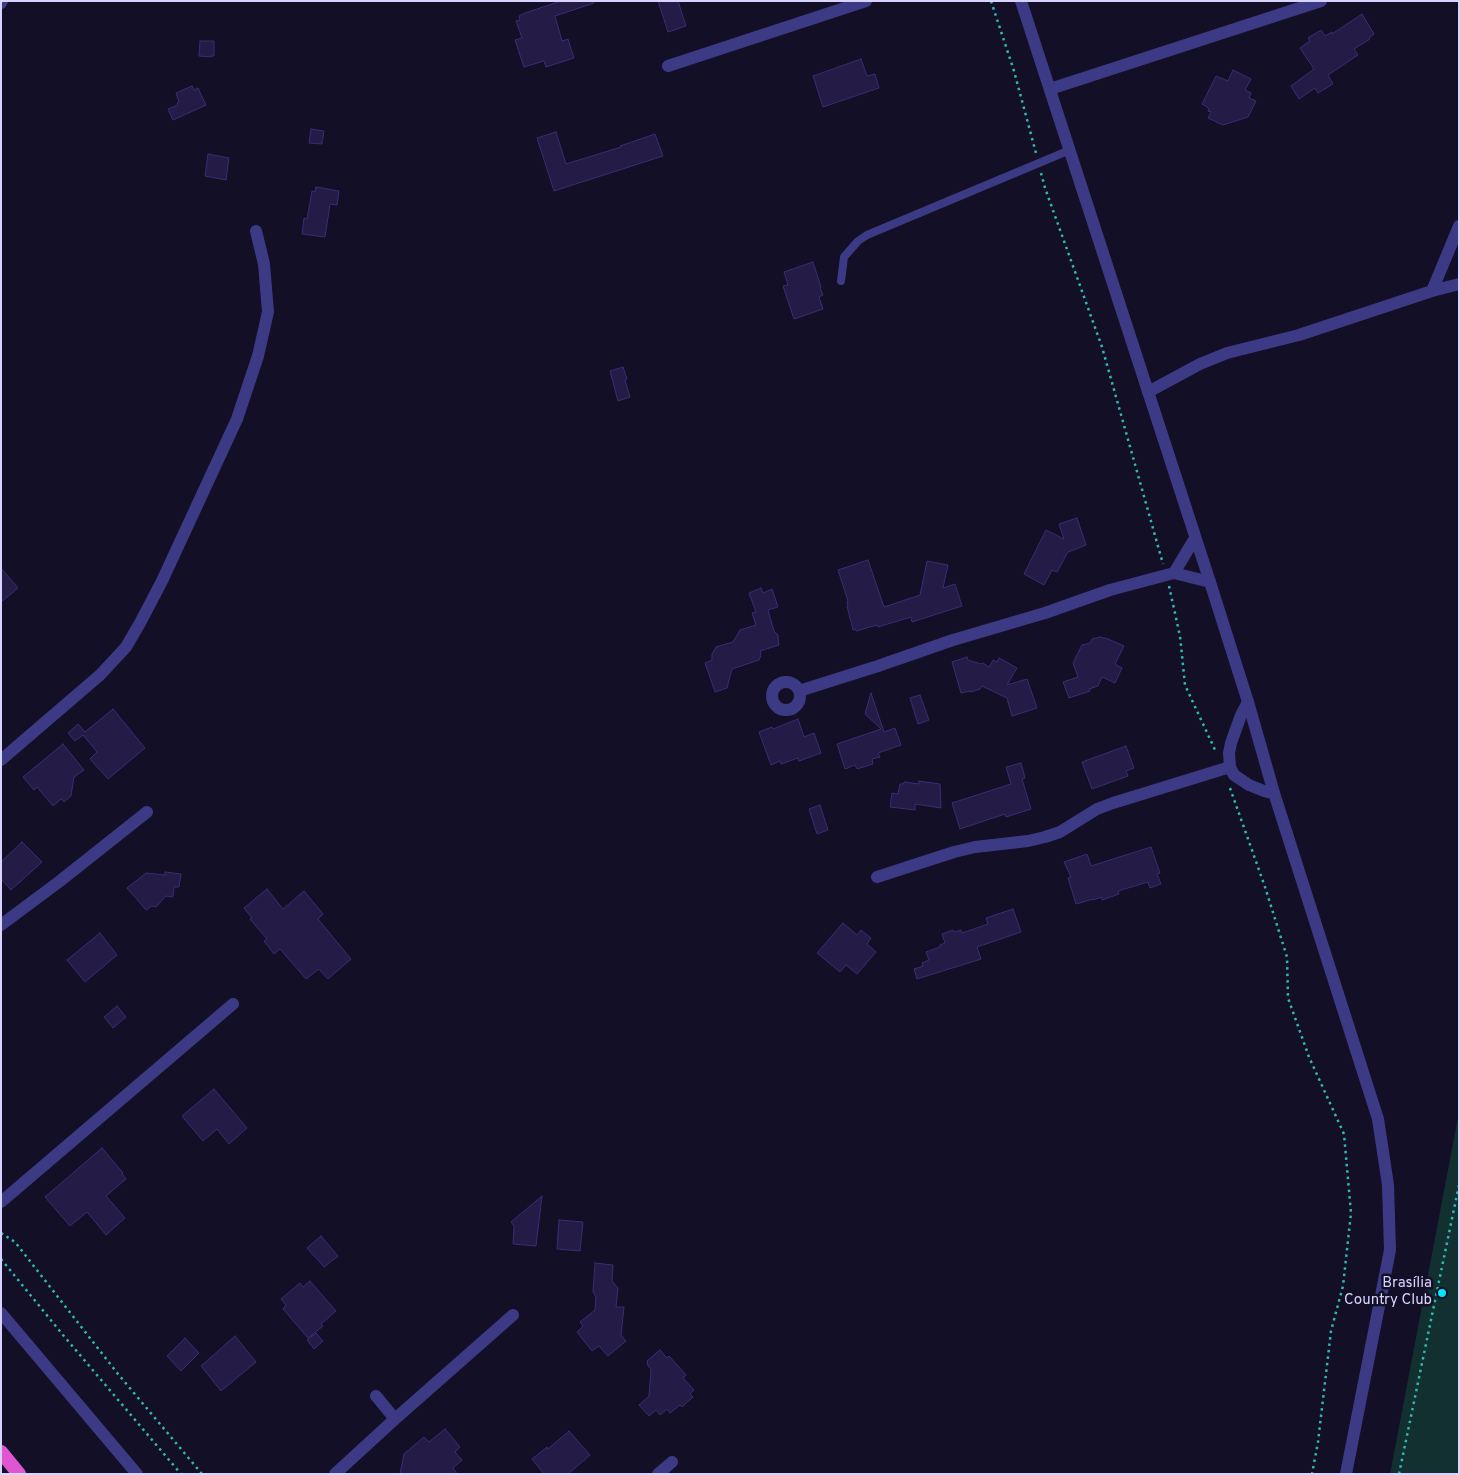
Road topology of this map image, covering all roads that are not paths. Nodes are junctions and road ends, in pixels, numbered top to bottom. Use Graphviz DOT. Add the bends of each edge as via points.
graph roads {
  1 [pos="866,1"];
  2 [pos="1021,1"];
  3 [pos="1321,1"];
  4 [pos="668,66"];
  5 [pos="1050,89"];
  6 [pos="1070,150"];
  7 [pos="1459,226"];
  8 [pos="256,231"];
  9 [pos="841,281"];
  10 [pos="1459,284"];
  11 [pos="1432,291"];
  12 [pos="1148,392"];
  13 [pos="1195,538"];
  14 [pos="1170,574"];
  15 [pos="1210,582"];
  16 [pos="799,691"];
  17 [pos="1248,702"];
  18 [pos="1,760"];
  19 [pos="1227,768"];
  20 [pos="1274,793"];
  21 [pos="147,812"];
  22 [pos="877,877"];
  23 [pos="1,925"];
  24 [pos="232,1004"];
  25 [pos="1,1202"];
  26 [pos="1,1313"];
  27 [pos="513,1315"];
  28 [pos="376,1396"];
  29 [pos="395,1419"];
  30 [pos="1,1452"];
  31 [pos="672,1462"];
  32 [pos="19,1474"];
  33 [pos="137,1474"];
  34 [pos="335,1474"];
  35 [pos="658,1474"];
  36 [pos="1346,1474"];
  1 -- 4 [label="street"];
  2 -- 5 [label="street"];
  3 -- 5 [label="street"];
  5 -- 6 [label="street"];
  6 -- 9 [label="lane" via="867,235 844,257"];
  6 -- 12 [label="street"];
  7 -- 11 [label="street"];
  8 -- 18 [label="street" via="264,264 268,312 258,356 236,419 162,581 126,647 100,675"];
  10 -- 11 [label="street"];
  11 -- 12 [label="street" via="1299,335 1215,357"];
  12 -- 13 [label="street"];
  13 -- 14 [label="street"];
  13 -- 15 [label="street"];
  14 -- 15 [label="street"];
  14 -- 16 [label="street" via="1110,590"];
  15 -- 17 [label="street"];
  17 -- 19 [label="street" via="1231,743"];
  17 -- 20 [label="street"];
  19 -- 20 [label="street" via="1241,781"];
  19 -- 22 [label="street" via="1097,809 1060,832 1045,837 954,852"];
  20 -- 36 [label="street" via="1378,1119 1388,1185 1390,1250"];
  21 -- 23 [label="street"];
  24 -- 25 [label="street"];
  26 -- 33 [label="street"];
  27 -- 29 [label="street"];
  28 -- 29 [label="street"];
  29 -- 34 [label="street"];
  30 -- 32 [label="highway"];
  31 -- 35 [label="street"];
}
